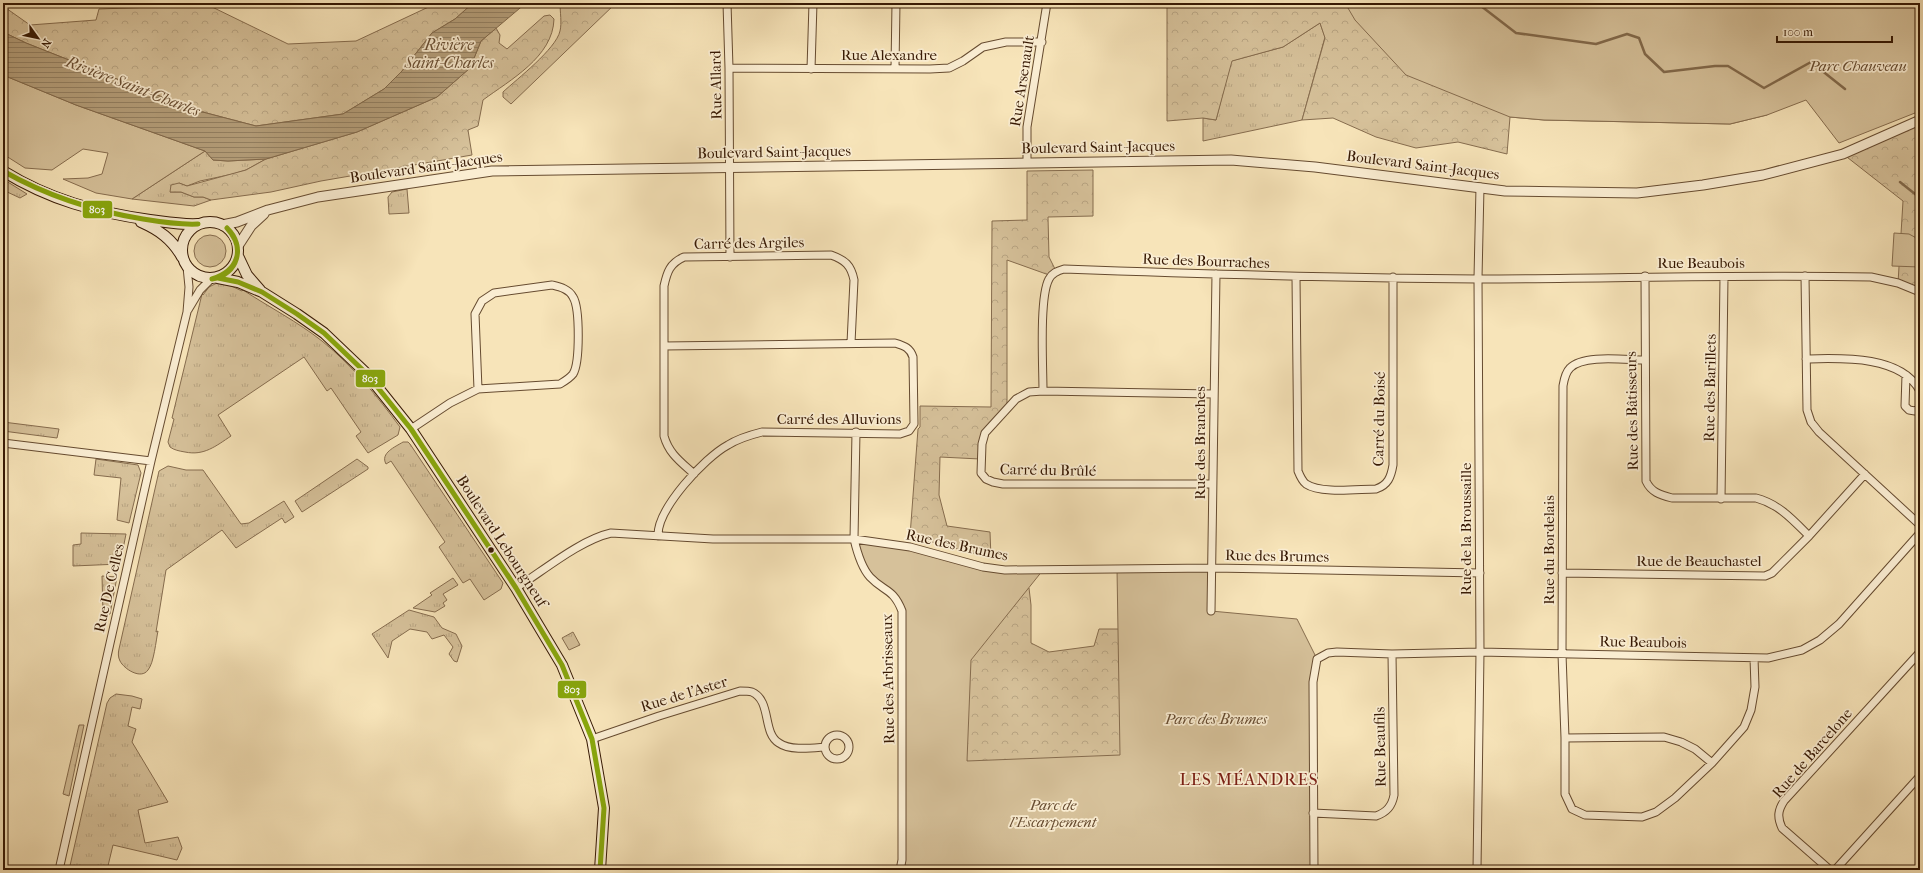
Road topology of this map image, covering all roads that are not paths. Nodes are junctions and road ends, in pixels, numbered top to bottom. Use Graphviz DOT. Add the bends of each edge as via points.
graph roads {
  1 [pos="727,3"];
  2 [pos="813,3"];
  3 [pos="896,3"];
  4 [pos="1047,3"];
  5 [pos="1042,42"];
  6 [pos="730,68"];
  7 [pos="895,68"];
  8 [pos="811,69"];
  9 [pos="1920,120"];
  10 [pos="1027,163"];
  11 [pos="730,167"];
  12 [pos="3,171"];
  13 [pos="1480,187"];
  14 [pos="268,210"];
  15 [pos="130,217"];
  16 [pos="198,224"];
  17 [pos="222,225"];
  18 [pos="238,246"];
  19 [pos="238,256"];
  20 [pos="182,257"];
  21 [pos="730,257"];
  22 [pos="187,267"];
  23 [pos="1216,274"];
  24 [pos="1645,276"];
  25 [pos="1805,276"];
  26 [pos="1296,277"];
  27 [pos="1393,277"];
  28 [pos="1724,277"];
  29 [pos="214,278"];
  30 [pos="1478,279"];
  31 [pos="262,292"];
  32 [pos="1920,292"];
  33 [pos="187,312"];
  34 [pos="851,344"];
  35 [pos="664,346"];
  36 [pos="1806,359"];
  37 [pos="1644,360"];
  38 [pos="1906,375"];
  39 [pos="478,389"];
  40 [pos="1920,390"];
  41 [pos="1043,391"];
  42 [pos="1213,394"];
  43 [pos="1920,408"];
  44 [pos="411,429"];
  45 [pos="856,432"];
  46 [pos="3,443"];
  47 [pos="151,461"];
  48 [pos="694,474"];
  49 [pos="1865,474"];
  50 [pos="1212,484"];
  51 [pos="1721,499"];
  52 [pos="1920,525"];
  53 [pos="1920,533"];
  54 [pos="658,536"];
  55 [pos="1809,536"];
  56 [pos="854,539"];
  57 [pos="1212,568"];
  58 [pos="1480,573"];
  59 [pos="1562,573"];
  60 [pos="516,588"];
  61 [pos="1211,611"];
  62 [pos="1480,652"];
  63 [pos="1920,652"];
  64 [pos="1392,654"];
  65 [pos="1562,654"];
  66 [pos="1754,658"];
  67 [pos="1565,738"];
  68 [pos="592,739"];
  69 [pos="825,747"];
  70 [pos="1712,763"];
  71 [pos="1920,776"];
  72 [pos="1313,813"];
  73 [pos="58,870"];
  74 [pos="600,870"];
  75 [pos="900,870"];
  76 [pos="1314,870"];
  77 [pos="1477,870"];
  78 [pos="1830,870"];
  79 [pos="1835,870"];
  1 -- 6 [label="street, Rue Allard"];
  2 -- 8 [label="street"];
  3 -- 7 [label="street"];
  4 -- 5 [label="street, Rue Arsenault"];
  5 -- 7 [label="street, Rue Alexandre" via="1006,42 983,47 949,68"];
  5 -- 10 [label="street, Rue Arsenault" via="1033,80 1027,127"];
  6 -- 8 [label="street, Rue Alexandre"];
  6 -- 11 [label="street, Rue Allard"];
  7 -- 8 [label="street, Rue Alexandre"];
  9 -- 13 [label="street, Boulevard Saint-Jacques" via="1843,154 1763,175 1703,185 1637,193 1512,191"];
  10 -- 11 [label="street, Boulevard Saint-Jacques"];
  10 -- 13 [label="street, Boulevard Saint-Jacques" via="1231,160 1315,167"];
  11 -- 14 [label="street, Boulevard Saint-Jacques" via="492,170 318,197"];
  11 -- 21 [label="street, Rue Allard"];
  12 -- 15 [label="main road" via="42,193 63,201"];
  13 -- 30 [label="street, Rue de la Broussaille"];
  14 -- 17 [label="street, Boulevard Saint-Jacques"];
  14 -- 18 [label="street, Boulevard Saint-Jacques" via="251,226"];
  15 -- 16 [label="main road" via="187,225"];
  15 -- 20 [label="main road" via="171,240"];
  16 -- 17 [label="main road" via="206,222"];
  16 -- 20 [label="main road" via="186,234 181,249"];
  17 -- 18 [label="main road" via="233,233"];
  18 -- 19 [label="main road"];
  19 -- 29 [label="main road" via="228,272"];
  19 -- 31 [label="main road, Boulevard Lebourgneuf" via="247,275"];
  20 -- 22 [label="main road"];
  21 -- 34 [label="street, Carré des Argiles" via="831,256 848,263 854,280"];
  21 -- 35 [label="street, Carré des Argiles" via="684,257 676,260 671,266 664,286"];
  22 -- 29 [label="main road" via="200,277"];
  22 -- 33 [label="street, Rue De Celles"];
  23 -- 26 [label="street, Rue des Bourraches"];
  23 -- 41 [label="street, Rue des Bourraches" via="1056,271 1048,281 1043,305"];
  23 -- 42 [label="street, Rue des Branches"];
  24 -- 28 [label="street, Rue Beaubois"];
  24 -- 30 [label="street, Rue Beaubois"];
  24 -- 37 [label="street, Rue des Bâtisseurs"];
  25 -- 28 [label="street, Rue Beaubois"];
  25 -- 32 [label="street, Rue Beaubois" via="1871,277 1898,283"];
  25 -- 36 [label="street"];
  26 -- 27 [label="street, Rue des Bourraches"];
  26 -- 27 [label="street, Carré du Boisé" via="1298,471 1306,484 1319,489 1376,489 1388,482 1392,475"];
  27 -- 30 [label="street, Rue des Bourraches"];
  28 -- 51 [label="street, Rue des Barillets"];
  29 -- 31 [label="main road, Boulevard Lebourgneuf" via="238,282"];
  29 -- 33 [label="street, Rue De Celles" via="200,290"];
  30 -- 58 [label="street, Rue de la Broussaille"];
  31 -- 44 [label="main road, Boulevard Lebourgneuf" via="324,333 367,374"];
  33 -- 47 [label="street, Rue De Celles"];
  34 -- 35 [label="street, Carré des Alluvions"];
  34 -- 45 [label="street, Carré des Alluvions" via="895,343 908,348 913,357 914,424 909,431 900,434"];
  35 -- 48 [label="street, Carré des Argiles" via="664,436 667,447 674,456"];
  36 -- 38 [label="street" via="1851,358 1886,365"];
  36 -- 49 [label="street" via="1807,410 1811,422"];
  37 -- 51 [label="street, Rue des Bâtisseurs" via="1646,481 1649,488 1672,498"];
  37 -- 59 [label="street, Rue du Bordelais" via="1593,359 1570,368 1565,376"];
  38 -- 40 [label="street" via="1916,382"];
  38 -- 43 [label="street" via="1906,406 1909,410 1915,411"];
  39 -- 39 [label="street" via="560,384 573,374 577,350 577,306 568,291 552,285 494,293 482,301 475,314"];
  39 -- 44 [label="street" via="450,403"];
  41 -- 42 [label="street, Carré du Brûlé"];
  41 -- 50 [label="street, Carré du Brûlé" via="1029,392 1016,399 985,433 980,465 981,473 986,479 1003,484"];
  42 -- 50 [label="street, Rue des Branches"];
  44 -- 60 [label="main road, Boulevard Lebourgneuf"];
  45 -- 48 [label="street, Carré des Alluvions" via="762,432 745,436 726,446"];
  45 -- 56 [label="street, Rue des Arbrisseaux"];
  46 -- 47 [label="street"];
  47 -- 73 [label="street, Rue De Celles"];
  48 -- 54 [label="street, Carré des Alluvions" via="668,506 658,528"];
  49 -- 52 [label="street"];
  49 -- 55 [label="street, Rue de Beauchastel"];
  50 -- 57 [label="street, Rue des Branches"];
  51 -- 55 [label="street, Rue des Bâtisseurs" via="1756,498 1776,505"];
  53 -- 66 [label="street, Rue Beaubois" via="1839,624 1820,640 1802,650 1785,655"];
  54 -- 56 [label="street, Rue des Brumes" via="713,539"];
  54 -- 60 [label="street, Rue des Brumes" via="612,533 603,535 585,543"];
  55 -- 59 [label="street, Rue de Beauchastel" via="1778,569 1765,576"];
  56 -- 57 [label="street, Rue des Brumes" via="910,547 983,567 1006,570"];
  56 -- 75 [label="street, Rue des Arbrisseaux" via="858,556 870,577 896,597 902,611 903,763"];
  57 -- 58 [label="street, Rue des Brumes"];
  57 -- 61 [label="street, Rue des Branches"];
  58 -- 62 [label="street, Rue de la Broussaille"];
  59 -- 65 [label="street, Rue du Bordelais"];
  60 -- 68 [label="main road, Boulevard Lebourgneuf" via="562,665"];
  62 -- 64 [label="street, Rue Beaubois"];
  62 -- 65 [label="street, Rue Beaubois"];
  62 -- 77 [label="street, Rue de la Broussaille"];
  63 -- 78 [label="street, Rue de Barcelone" via="1780,808 1779,821 1782,828"];
  64 -- 72 [label="street, Rue Beaubois" via="1333,653 1317,659 1313,682"];
  64 -- 72 [label="street, Rue Beaufils" via="1393,802 1384,813 1376,816"];
  65 -- 66 [label="street, Rue Beaubois"];
  65 -- 67 [label="street, Rue du Bordelais"];
  66 -- 70 [label="street" via="1755,687 1751,710 1744,727"];
  67 -- 70 [label="street" via="1664,737 1686,744"];
  67 -- 70 [label="street, Rue du Bordelais" via="1565,794 1572,809 1585,815 1642,817 1656,812"];
  68 -- 69 [label="street, Rue de l'Aster" via="740,691 753,692 762,702 773,737 779,743 790,747"];
  68 -- 74 [label="main road, Boulevard Lebourgneuf" via="604,808"];
  71 -- 79 [label="street"];
  72 -- 76 [label="street"];
}
